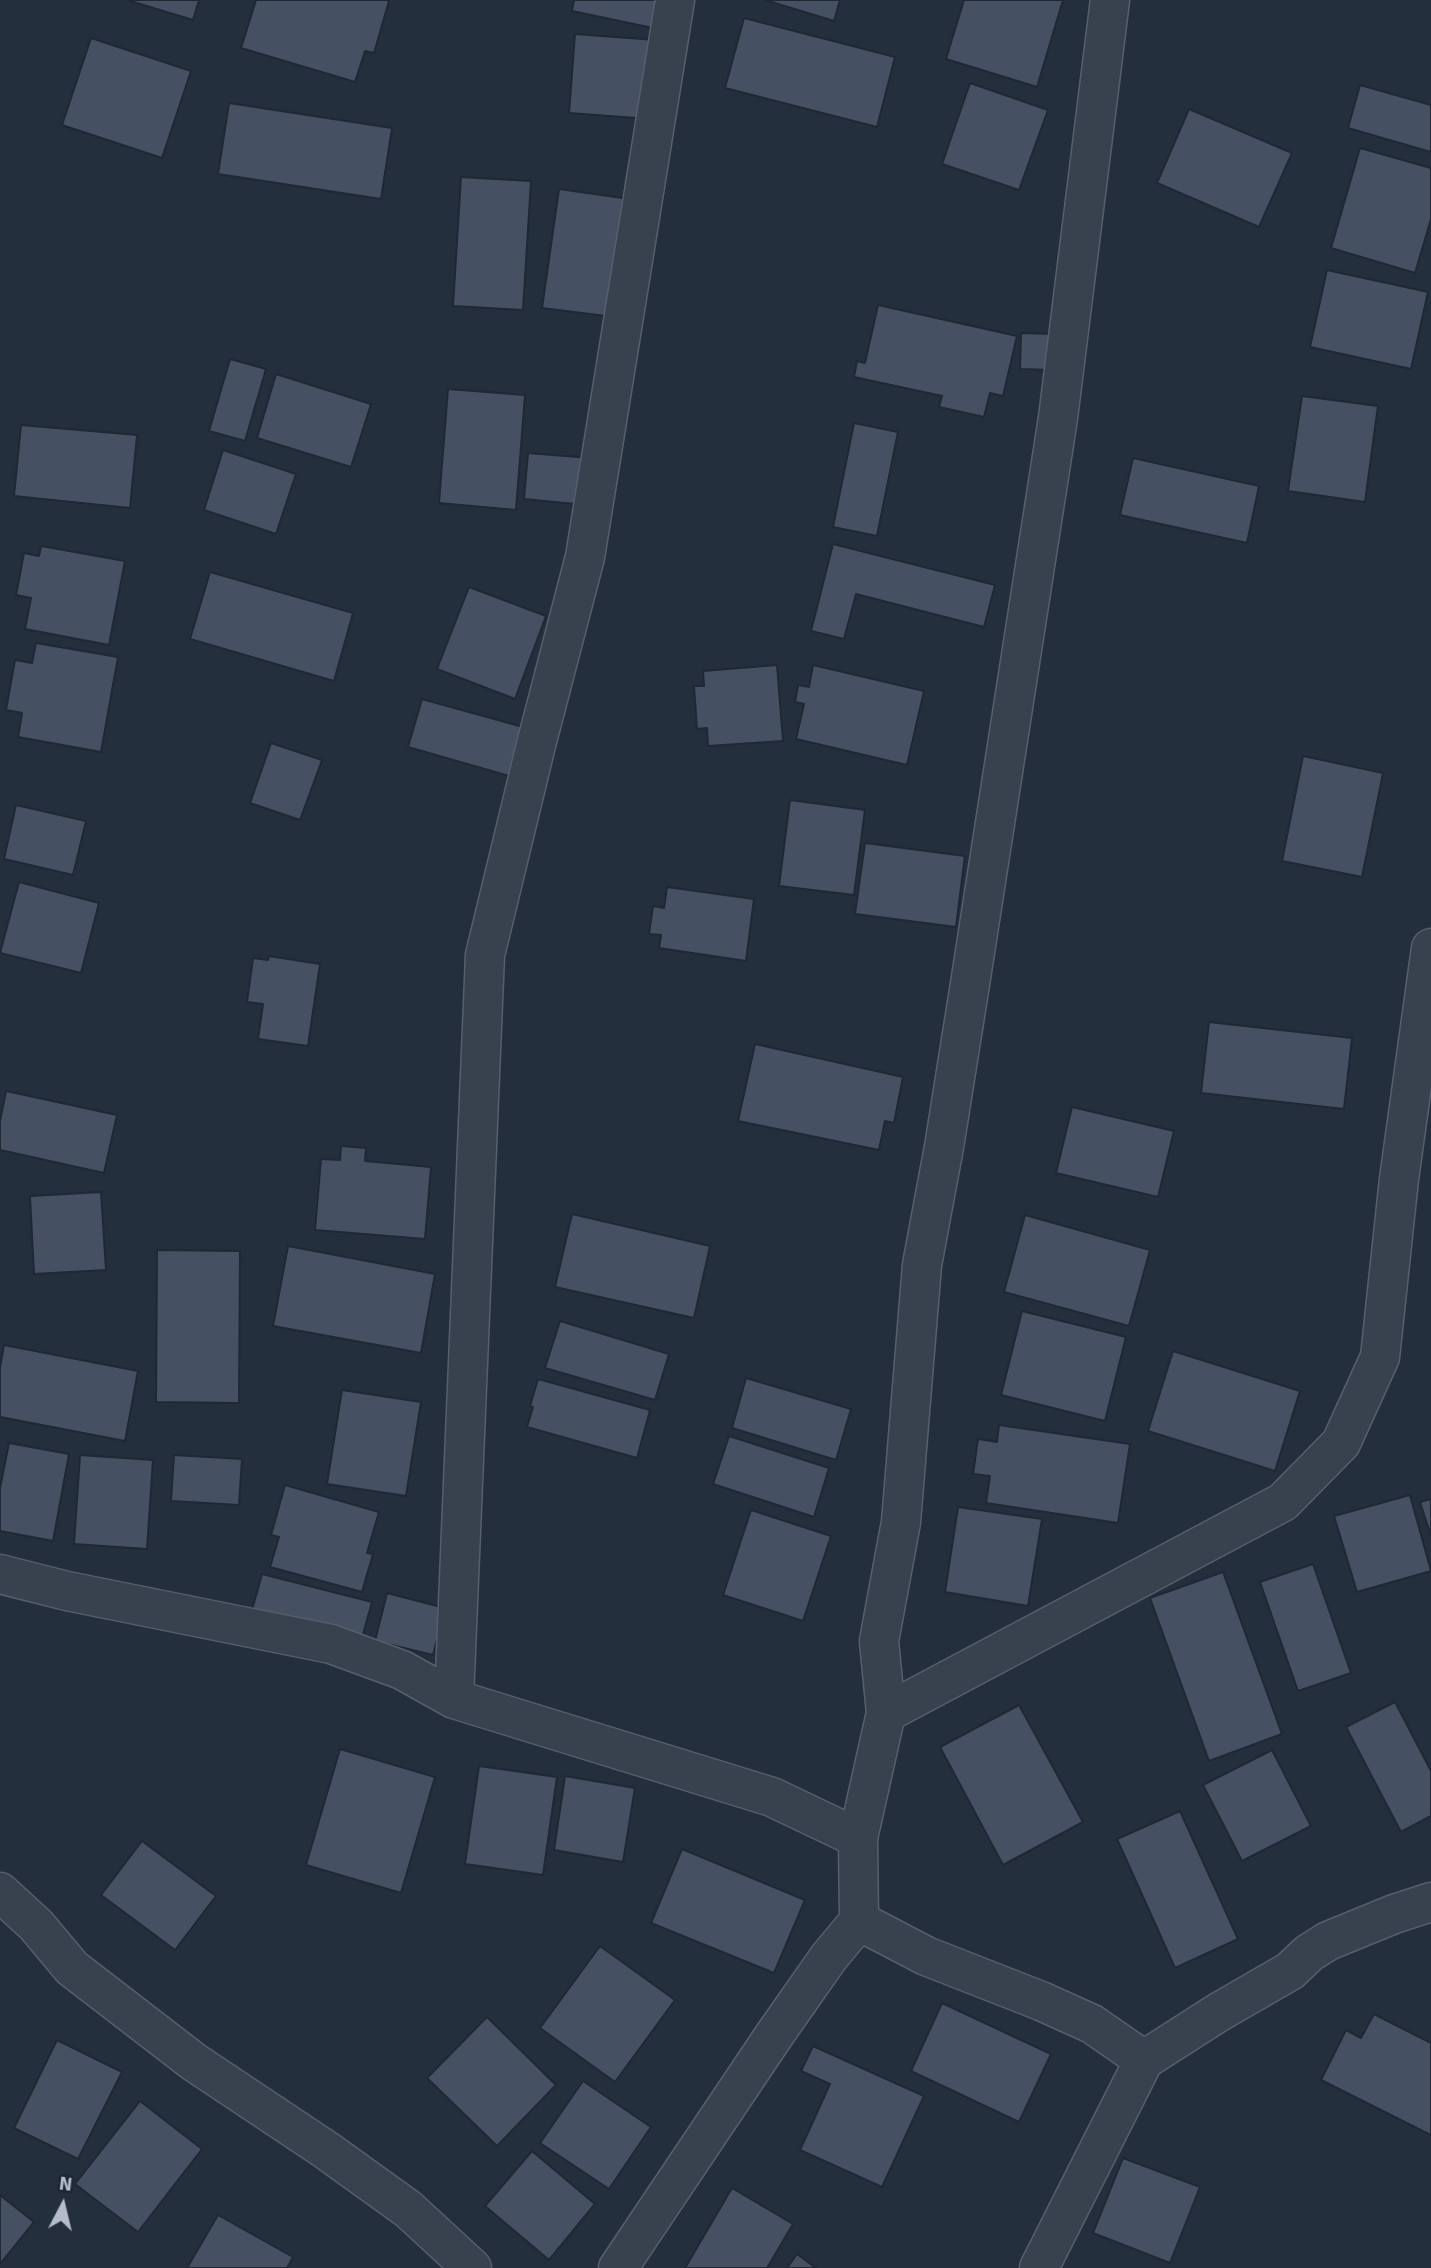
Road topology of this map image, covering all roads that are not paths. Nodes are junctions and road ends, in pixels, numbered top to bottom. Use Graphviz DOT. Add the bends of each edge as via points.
graph roads {
  1 [pos="675,0"];
  2 [pos="1110,0"];
  3 [pos="1431,948"];
  4 [pos="0,1574"];
  5 [pos="454,1699"];
  6 [pos="886,1713"];
  7 [pos="858,1838"];
  8 [pos="0,1892"];
  9 [pos="1431,1902"];
  10 [pos="859,1920"];
  11 [pos="1144,2060"];
  12 [pos="472,2268"];
  13 [pos="618,2268"];
  14 [pos="1039,2268"];
  1 -- 5 [label="street" via="585,557 485,955"];
  2 -- 6 [label="street" via="1058,418 922,1265 901,1522 879,1641"];
  3 -- 6 [label="street" via="1380,1357 1341,1443 1283,1502"];
  4 -- 5 [label="street" via="331,1644 402,1670"];
  5 -- 7 [label="street" via="772,1797"];
  6 -- 7 [label="street"];
  7 -- 10 [label="street"];
  8 -- 12 [label="street" via="72,1968 194,2062 408,2209"];
  9 -- 11 [label="street" via="1328,1941 1290,1971"];
  10 -- 11 [label="street" via="926,1956 1092,2024"];
  10 -- 13 [label="street" via="775,2034"];
  11 -- 14 [label="street"];
}
